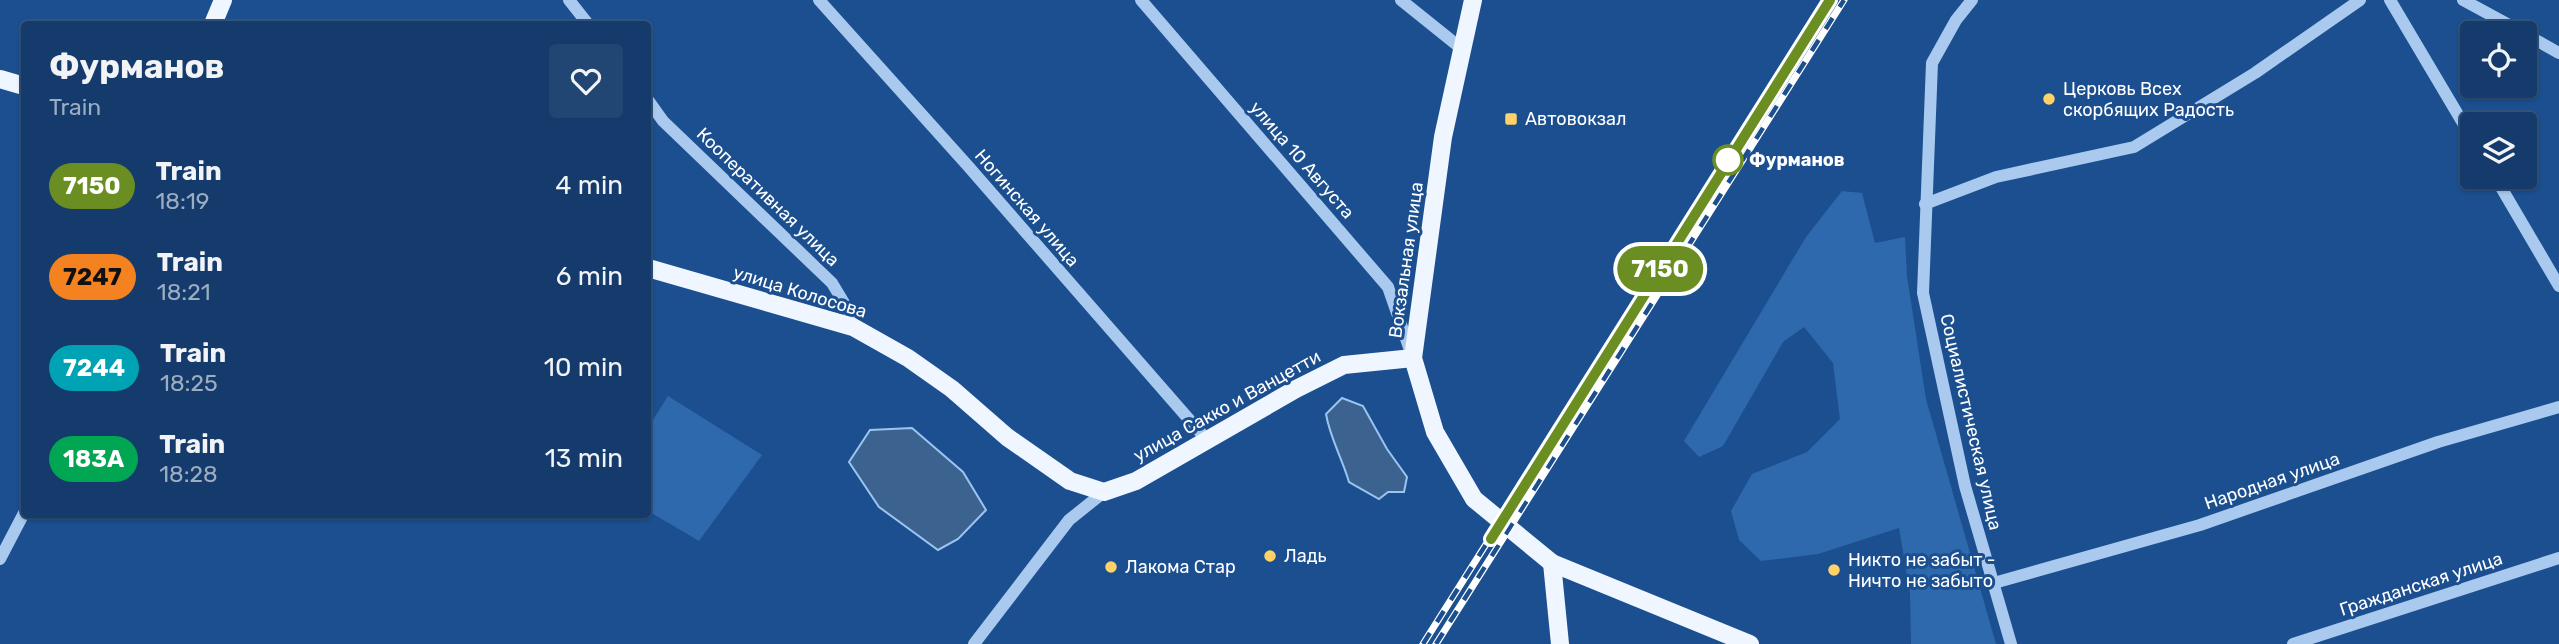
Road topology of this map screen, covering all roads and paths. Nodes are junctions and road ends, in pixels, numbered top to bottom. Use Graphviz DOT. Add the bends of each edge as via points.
graph roads {
  1 [pos="223,0"];
  2 [pos="569,0"];
  3 [pos="819,0"];
  4 [pos="1141,0"];
  5 [pos="1401,0"];
  6 [pos="1473,0"];
  7 [pos="1972,0"];
  8 [pos="2360,0"];
  9 [pos="2390,0"];
  10 [pos="2463,0"];
  11 [pos="214,21"];
  12 [pos="586,21"];
  13 [pos="2501,21"];
  14 [pos="2537,41"];
  15 [pos="1462,48"];
  16 [pos="2559,53"];
  17 [pos="0,79"];
  18 [pos="21,85"];
  19 [pos="651,104"];
  20 [pos="2460,118"];
  21 [pos="2502,189"];
  22 [pos="1925,204"];
  23 [pos="651,269"];
  24 [pos="2559,286"];
  25 [pos="853,327"];
  26 [pos="1413,358"];
  27 [pos="2559,407"];
  28 [pos="1206,440"];
  29 [pos="1104,492"];
  30 [pos="21,518"];
  31 [pos="2559,558"];
  32 [pos="0,559"];
  33 [pos="1552,562"];
  34 [pos="1994,583"];
  35 [pos="974,644"];
  36 [pos="1560,644"];
  37 [pos="1750,644"];
  38 [pos="2011,644"];
  39 [pos="2293,644"];
  1 -- 11 [label="main road"];
  2 -- 12 [label="street"];
  3 -- 28 [label="street, Ногинская улица"];
  4 -- 26 [label="street, улица 10 Августа" via="1388,287"];
  5 -- 15 [label="street"];
  6 -- 15 [label="main road, Вокзальная улица"];
  7 -- 22 [label="street, Социалистическая улица" via="1932,63"];
  8 -- 22 [label="street" via="2255,73 2134,147 1996,177"];
  9 -- 20 [label="street"];
  10 -- 13 [label="street"];
  14 -- 16 [label="street"];
  15 -- 26 [label="main road, Вокзальная улица" via="1443,136"];
  17 -- 18 [label="main road"];
  19 -- 25 [label="street, Кооперативная улица" via="663,121 832,283"];
  21 -- 24 [label="street"];
  22 -- 34 [label="street, Социалистическая улица" via="1923,293 1965,486"];
  23 -- 25 [label="main road, улица Колосова"];
  25 -- 29 [label="main road, улица Колосова" via="941,381 1007,437 1070,481"];
  26 -- 28 [label="main road, улица Сакко и Ванцетти" via="1345,365"];
  26 -- 33 [label="main road, Вокзальная улица" via="1435,432 1474,499"];
  27 -- 34 [label="street, Народная улица" via="2438,442 2200,524"];
  28 -- 29 [label="main road, улица Сакко и Ванцетти" via="1136,481"];
  29 -- 35 [label="street" via="1069,520"];
  30 -- 32 [label="street"];
  31 -- 39 [label="street, Гражданская улица"];
  33 -- 36 [label="main road"];
  33 -- 37 [label="main road, Вокзальная улица"];
  34 -- 38 [label="street, Социалистическая улица"];
}
